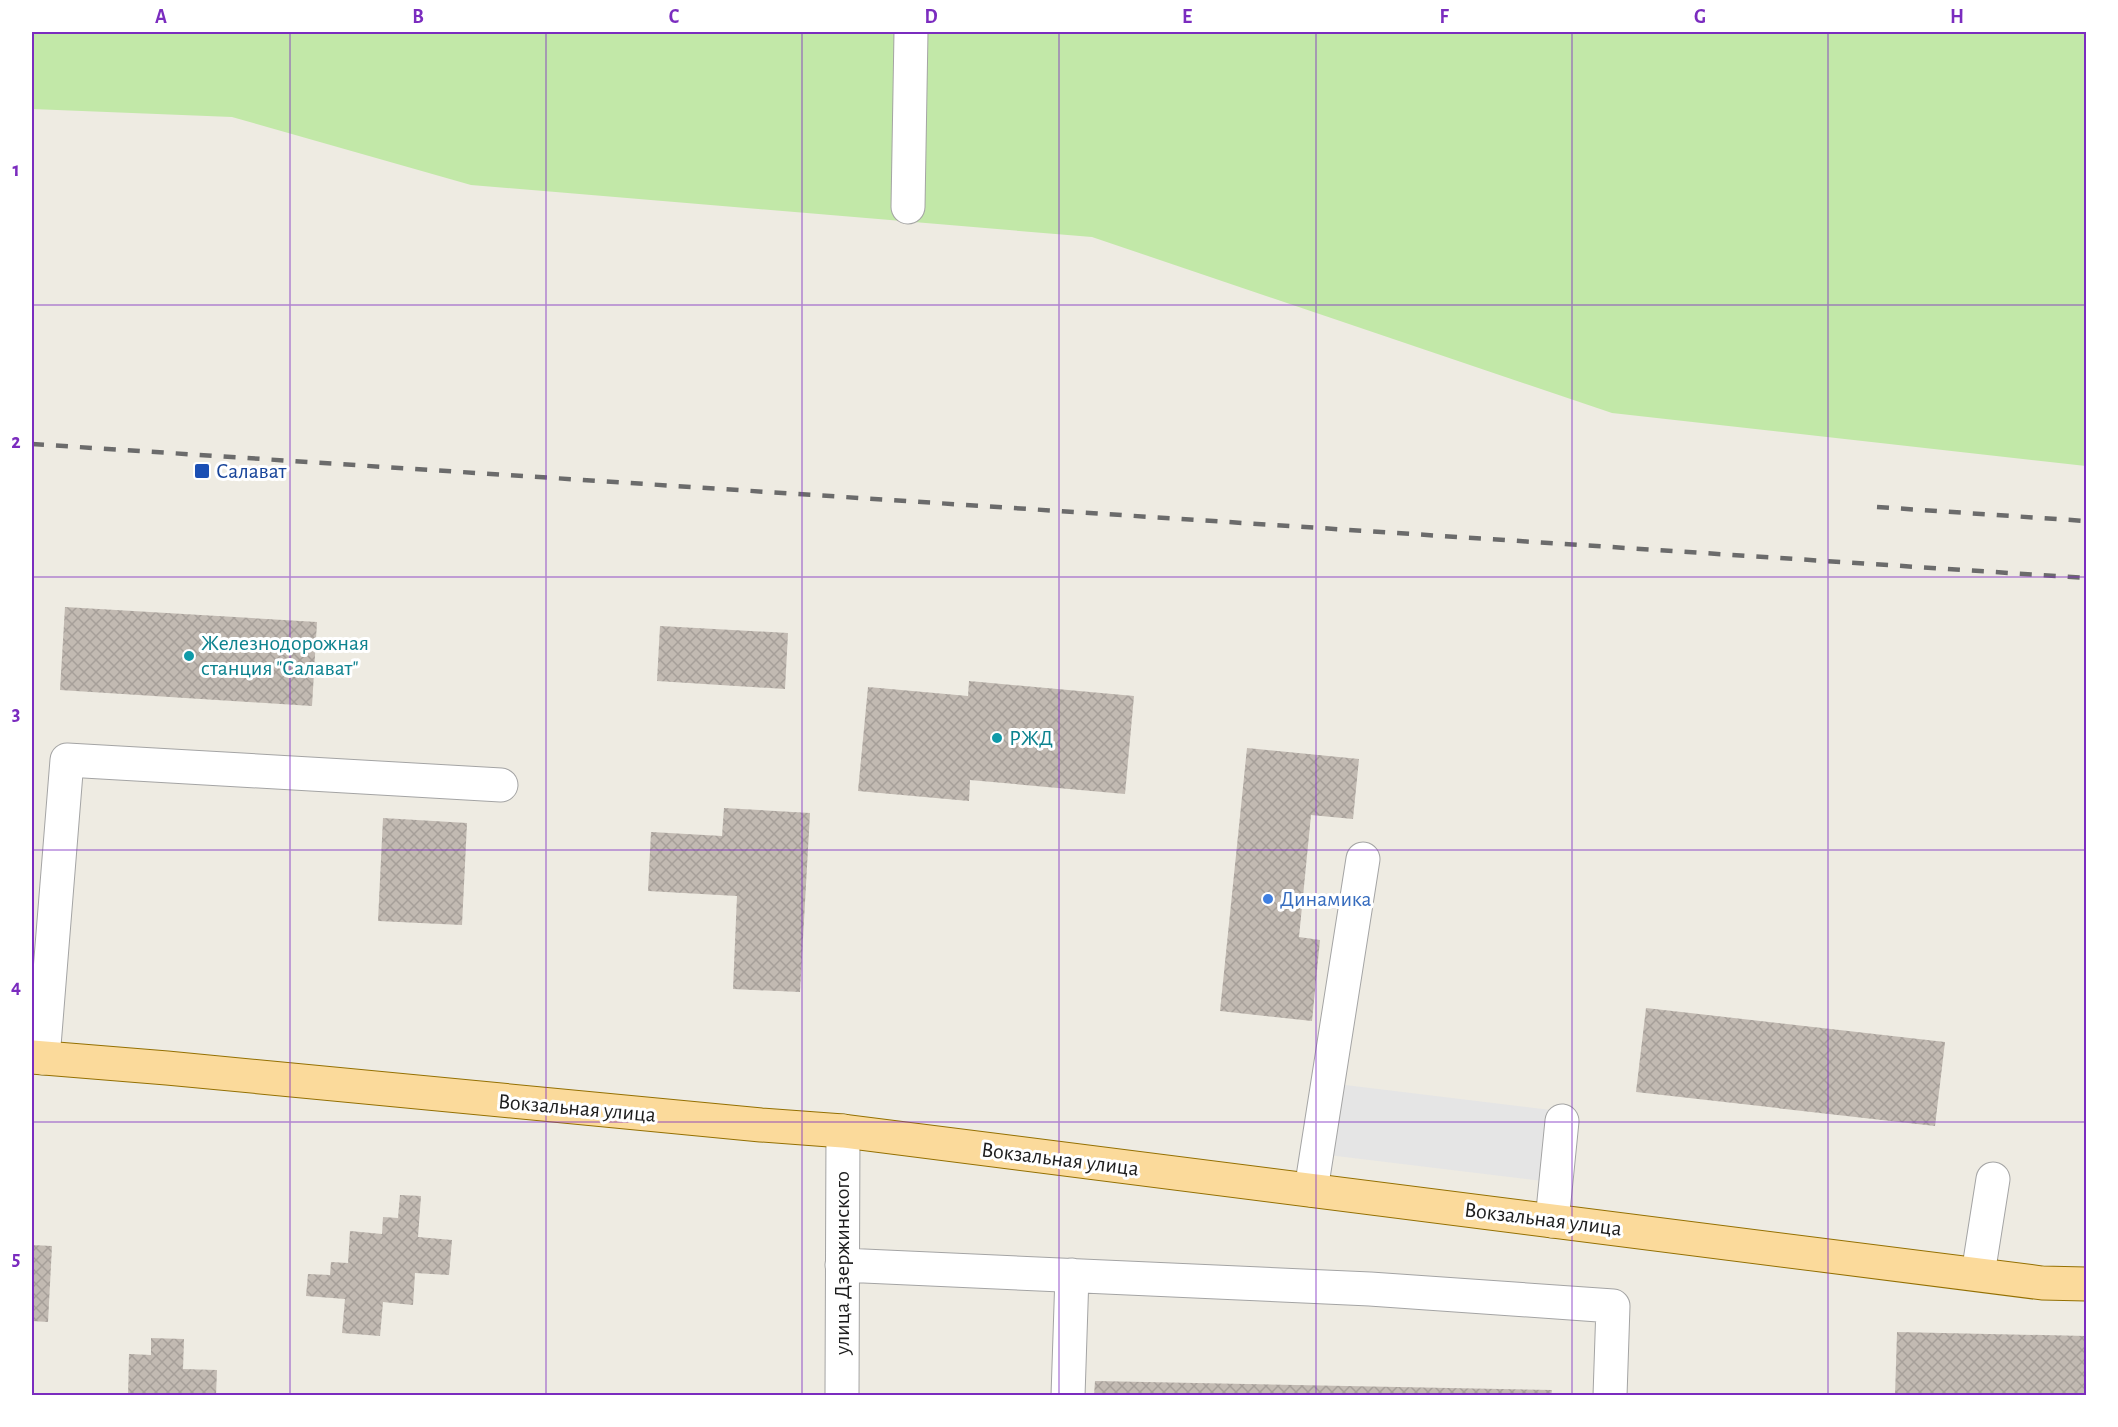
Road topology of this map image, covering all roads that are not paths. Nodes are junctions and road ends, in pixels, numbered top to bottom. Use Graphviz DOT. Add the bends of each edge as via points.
graph roads {
  1 [pos="911,32"];
  2 [pos="908,207"];
  3 [pos="501,785"];
  4 [pos="1363,859"];
  5 [pos="37,1058"];
  6 [pos="1562,1121"];
  7 [pos="843,1131"];
  8 [pos="1993,1179"];
  9 [pos="1311,1190"];
  10 [pos="1552,1221"];
  11 [pos="842,1265"];
  12 [pos="1978,1274"];
  13 [pos="1072,1275"];
  14 [pos="2086,1284"];
  15 [pos="842,1395"];
  16 [pos="1068,1395"];
  17 [pos="1610,1395"];
  1 -- 2 [label="street"];
  3 -- 5 [label="street" via="67,760"];
  4 -- 9 [label="street"];
  5 -- 7 [label="main road, Вокзальная улица"];
  6 -- 10 [label="street"];
  7 -- 9 [label="main road, Вокзальная улица"];
  7 -- 11 [label="street, улица Дзержинского"];
  8 -- 12 [label="street"];
  9 -- 10 [label="main road, Вокзальная улица"];
  10 -- 12 [label="main road, Вокзальная улица"];
  11 -- 13 [label="street"];
  11 -- 15 [label="street, улица Дзержинского"];
  12 -- 14 [label="main road, Вокзальная улица"];
  13 -- 16 [label="street"];
  13 -- 17 [label="street" via="1370,1288 1613,1306"];
}
